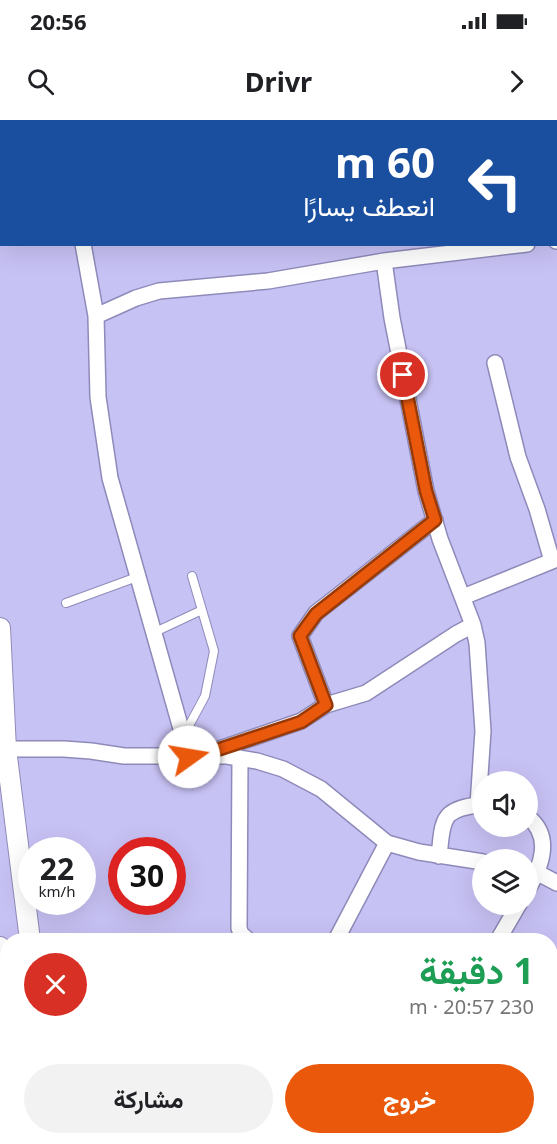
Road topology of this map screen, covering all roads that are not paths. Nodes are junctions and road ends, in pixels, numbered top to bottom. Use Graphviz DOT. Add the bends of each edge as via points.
graph roads {
  1 [pos="82,246"];
  2 [pos="510,246"];
  3 [pos="384,261"];
  4 [pos="96,316"];
  5 [pos="495,363"];
  6 [pos="435,520"];
  7 [pos="555,560"];
  8 [pos="192,576"];
  9 [pos="137,577"];
  10 [pos="463,597"];
  11 [pos="66,603"];
  12 [pos="202,610"];
  13 [pos="473,625"];
  14 [pos="0,628"];
  15 [pos="153,633"];
  16 [pos="326,705"];
  17 [pos="183,737"];
  18 [pos="3,748"];
  19 [pos="194,757"];
  20 [pos="240,758"];
  21 [pos="482,771"];
  22 [pos="472,806"];
  23 [pos="538,828"];
  24 [pos="387,843"];
  25 [pos="439,856"];
  26 [pos="472,860"];
  27 [pos="538,862"];
  28 [pos="538,874"];
  29 [pos="557,883"];
  30 [pos="513,915"];
  31 [pos="29,933"];
  32 [pos="242,933"];
  33 [pos="340,933"];
  34 [pos="502,933"];
  1 -- 4 [label="street"];
  2 -- 3 [label="street"];
  3 -- 4 [label="street" via="268,281 159,291"];
  3 -- 6 [label="street" via="426,491"];
  4 -- 9 [label="street" via="98,397 110,478"];
  5 -- 7 [label="street" via="516,448"];
  6 -- 10 [label="street"];
  6 -- 16 [label="street" via="316,614 300,636"];
  7 -- 10 [label="street"];
  8 -- 12 [label="lane"];
  9 -- 11 [label="lane"];
  9 -- 15 [label="street"];
  10 -- 13 [label="street"];
  12 -- 15 [label="lane"];
  12 -- 17 [label="lane" via="214,651 205,696"];
  13 -- 16 [label="street" via="366,693"];
  13 -- 21 [label="street" via="483,731"];
  14 -- 18 [label="street"];
  15 -- 17 [label="street"];
  16 -- 19 [label="street" via="301,722"];
  17 -- 19 [label="street"];
  18 -- 19 [label="street"];
  18 -- 31 [label="street"];
  19 -- 20 [label="street"];
  20 -- 24 [label="street" via="305,779"];
  20 -- 32 [label="street"];
  22 -- 25 [label="street" via="449,814 443,826"];
  23 -- 27 [label="street" via="542,837"];
  24 -- 25 [label="street"];
  24 -- 33 [label="street"];
  25 -- 26 [label="street"];
  28 -- 29 [label="street"];
  30 -- 34 [label="street"];
}
